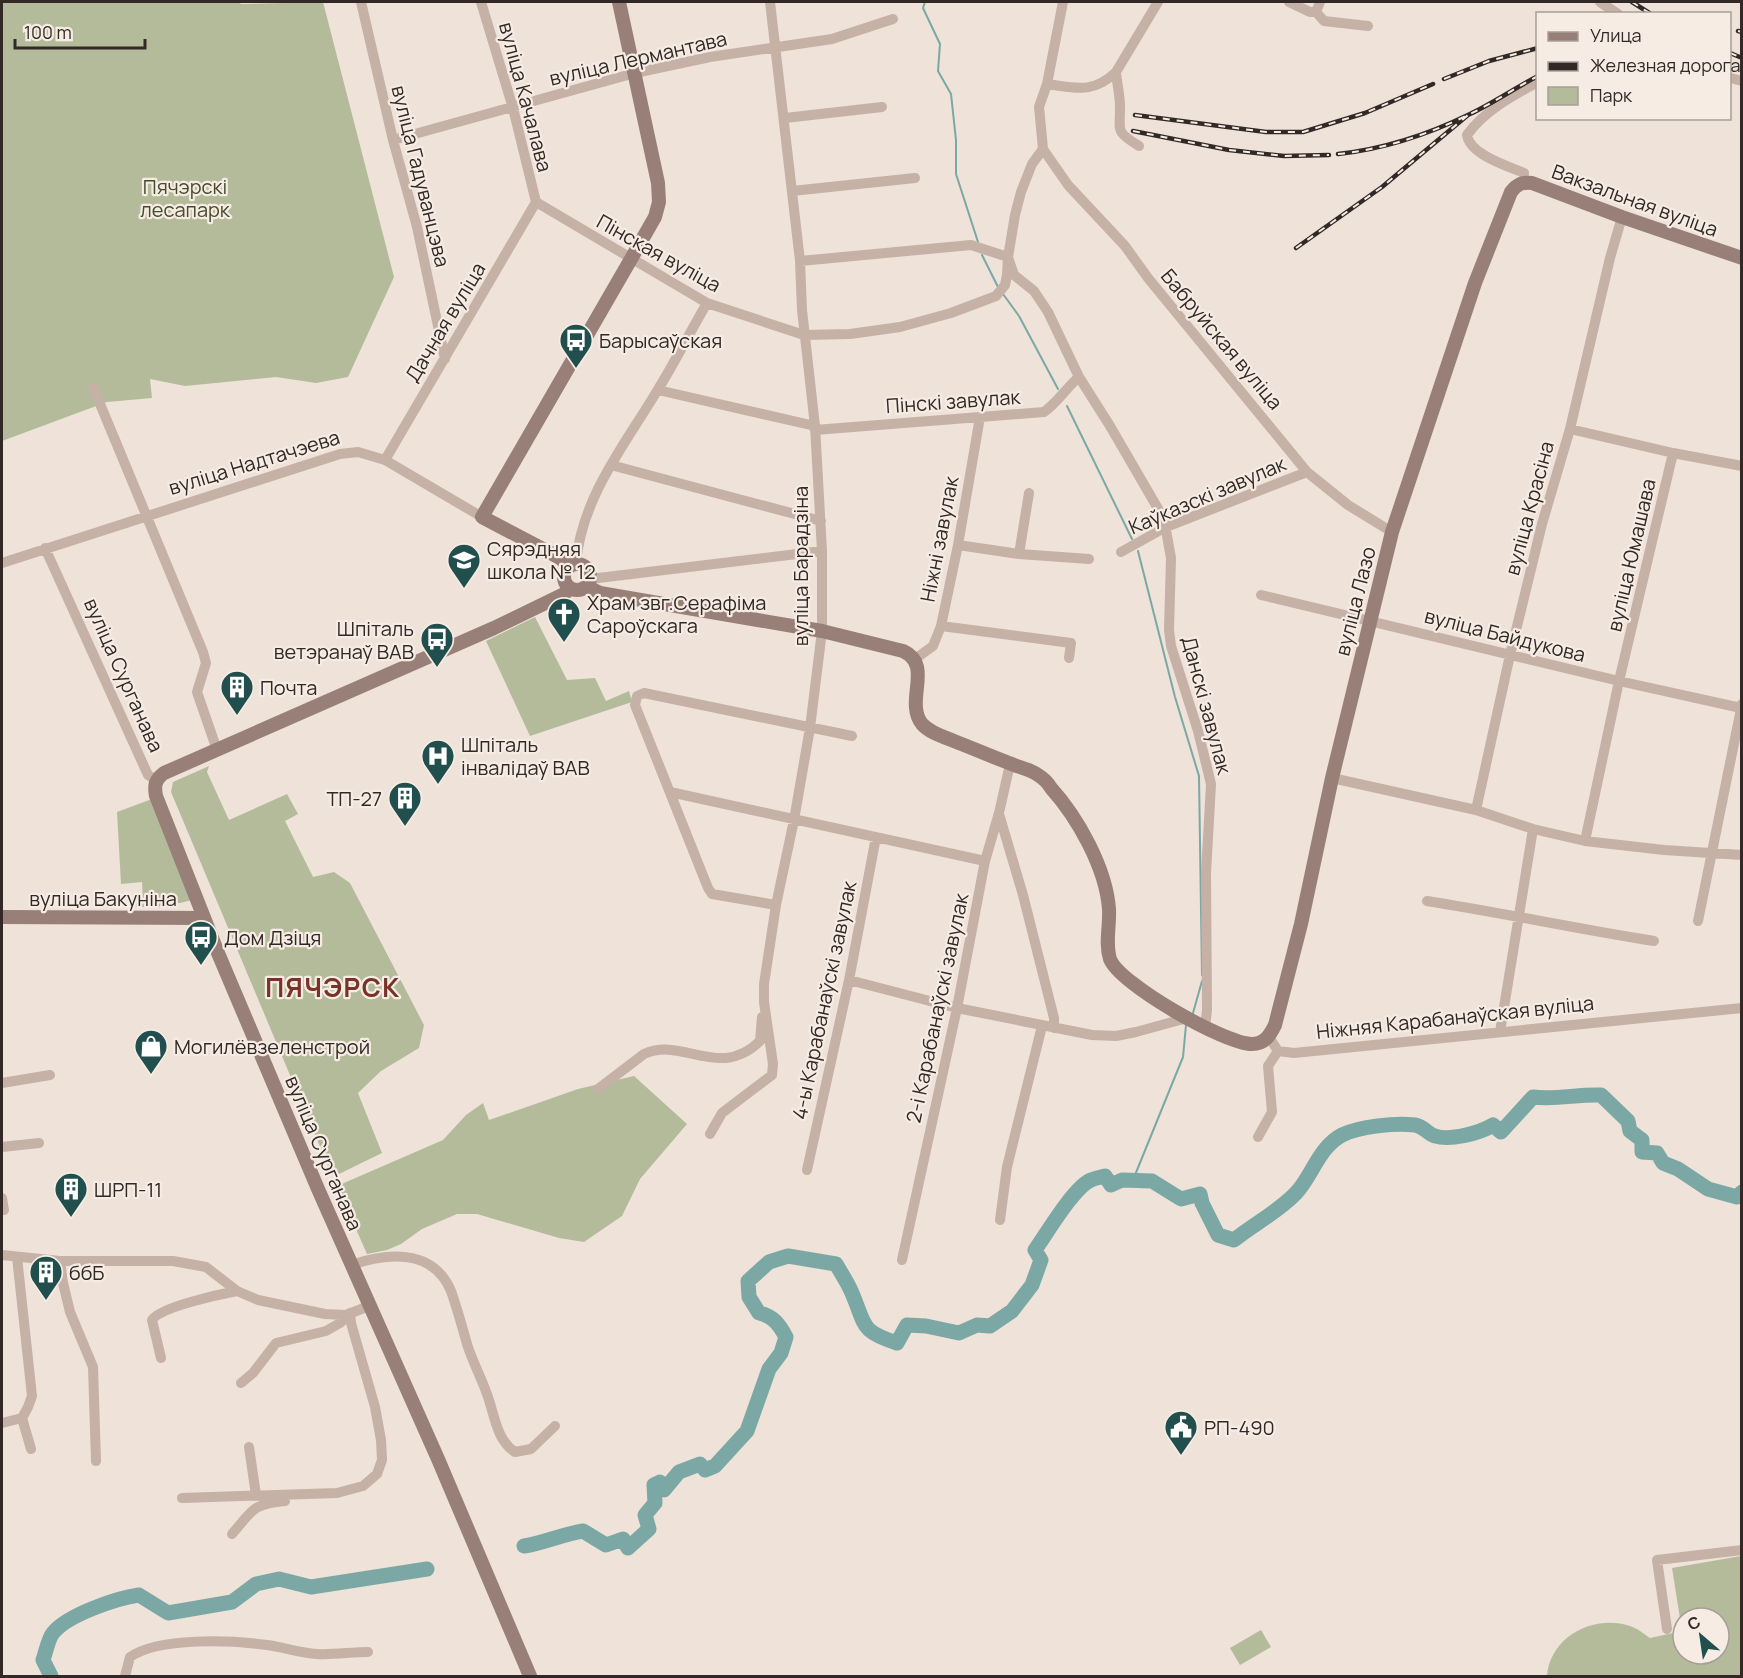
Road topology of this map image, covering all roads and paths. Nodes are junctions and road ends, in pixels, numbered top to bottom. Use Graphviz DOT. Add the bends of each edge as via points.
graph roads {
  1 [pos="361,2"];
  2 [pos="481,2"];
  3 [pos="619,2"];
  4 [pos="770,2"];
  5 [pos="1063,2"];
  6 [pos="1158,2"];
  7 [pos="1289,2"];
  8 [pos="1600,2"];
  9 [pos="1318,7"];
  10 [pos="1615,12"];
  11 [pos="893,19"];
  12 [pos="1368,26"];
  13 [pos="777,46"];
  14 [pos="1116,72"];
  15 [pos="635,73"];
  16 [pos="1536,83"];
  17 [pos="1047,84"];
  18 [pos="882,107"];
  19 [pos="513,108"];
  20 [pos="785,118"];
  21 [pos="393,140"];
  22 [pos="1140,146"];
  23 [pos="1043,149"];
  24 [pos="915,178"];
  25 [pos="1520,184"];
  26 [pos="792,191"];
  27 [pos="536,202"];
  28 [pos="1622,217"];
  29 [pos="1008,257"];
  30 [pos="1742,258"];
  31 [pos="631,259"];
  32 [pos="800,261"];
  33 [pos="707,303"];
  34 [pos="804,335"];
  35 [pos="445,359"];
  36 [pos="1079,377"];
  37 [pos="93,387"];
  38 [pos="658,390"];
  39 [pos="980,417"];
  40 [pos="815,428"];
  41 [pos="1570,429"];
  42 [pos="1673,453"];
  43 [pos="385,460"];
  44 [pos="611,465"];
  45 [pos="1742,466"];
  46 [pos="1307,472"];
  47 [pos="1029,493"];
  48 [pos="146,515"];
  49 [pos="482,517"];
  50 [pos="820,521"];
  51 [pos="1166,527"];
  52 [pos="1392,532"];
  53 [pos="958,545"];
  54 [pos="45,548"];
  55 [pos="822,551"];
  56 [pos="1121,552"];
  57 [pos="1019,554"];
  58 [pos="1089,559"];
  59 [pos="2,563"];
  60 [pos="572,565"];
  61 [pos="588,582"];
  62 [pos="570,588"];
  63 [pos="1262,596"];
  64 [pos="1369,621"];
  65 [pos="941,626"];
  66 [pos="822,631"];
  67 [pos="1510,655"];
  68 [pos="1069,658"];
  69 [pos="915,659"];
  70 [pos="1619,681"];
  71 [pos="1741,706"];
  72 [pos="810,728"];
  73 [pos="852,736"];
  74 [pos="217,750"];
  75 [pos="1010,764"];
  76 [pos="1332,778"];
  77 [pos="156,780"];
  78 [pos="670,792"];
  79 [pos="1476,810"];
  80 [pos="999,813"];
  81 [pos="794,819"];
  82 [pos="1533,829"];
  83 [pos="876,837"];
  84 [pos="1585,841"];
  85 [pos="1713,852"];
  86 [pos="1742,855"];
  87 [pos="985,861"];
  88 [pos="1427,901"];
  89 [pos="776,905"];
  90 [pos="1520,916"];
  91 [pos="2,917"];
  92 [pos="204,918"];
  93 [pos="1698,921"];
  94 [pos="1654,941"];
  95 [pos="849,980"];
  96 [pos="764,1002"];
  97 [pos="957,1008"];
  98 [pos="1742,1008"];
  99 [pos="1187,1018"];
  100 [pos="1048,1027"];
  101 [pos="1204,1028"];
  102 [pos="1500,1032"];
  103 [pos="1269,1037"];
  104 [pos="1278,1051"];
  105 [pos="50,1075"];
  106 [pos="2,1083"];
  107 [pos="598,1089"];
  108 [pos="710,1134"];
  109 [pos="1258,1137"];
  110 [pos="39,1143"];
  111 [pos="2,1147"];
  112 [pos="807,1170"];
  113 [pos="2,1198"];
  114 [pos="4,1209"];
  115 [pos="1000,1220"];
  116 [pos="2,1255"];
  117 [pos="17,1257"];
  118 [pos="902,1260"];
  119 [pos="60,1261"];
  120 [pos="351,1265"];
  121 [pos="237,1291"];
  122 [pos="369,1306"];
  123 [pos="350,1313"];
  124 [pos="161,1358"];
  125 [pos="241,1383"];
  126 [pos="22,1418"];
  127 [pos="2,1424"];
  128 [pos="555,1426"];
  129 [pos="249,1447"];
  130 [pos="31,1449"];
  131 [pos="96,1461"];
  132 [pos="308,1494"];
  133 [pos="256,1495"];
  134 [pos="182,1498"];
  135 [pos="232,1534"];
  136 [pos="1742,1550"];
  137 [pos="1667,1629"];
  138 [pos="368,1652"];
  139 [pos="125,1677"];
  140 [pos="530,1677"];
  1 -- 21 [label="street, вуліца Гадуванцэва"];
  2 -- 19 [label="street, вуліца Качалава"];
  3 -- 15 [label="main road"];
  4 -- 13 [label="street, вуліца Барадзіна"];
  5 -- 17 [label="street"];
  6 -- 14 [label="street"];
  7 -- 9 [label="street" via="1310,12"];
  8 -- 10 [label="street"];
  9 -- 12 [label="street" via="1324,21"];
  11 -- 13 [label="street, вуліца Лермантава" via="832,39"];
  13 -- 15 [label="street, вуліца Лермантава"];
  13 -- 20 [label="street, вуліца Барадзіна"];
  14 -- 17 [label="street" via="1107,81 1084,89"];
  14 -- 22 [label="street" via="1120,129"];
  15 -- 19 [label="street, вуліца Лермантава"];
  15 -- 31 [label="main road" via="659,202 655,217"];
  16 -- 25 [label="street" via="1492,110 1467,135 1476,151 1524,173"];
  17 -- 23 [label="street" via="1039,107"];
  18 -- 20 [label="street"];
  19 -- 21 [label="street, вуліца Лермантава"];
  19 -- 27 [label="street, вуліца Качалава"];
  20 -- 26 [label="street, вуліца Барадзіна"];
  21 -- 35 [label="street, вуліца Гадуванцэва" via="417,227"];
  23 -- 29 [label="street" via="1021,192"];
  23 -- 46 [label="street, Бабруйская вуліца"];
  24 -- 26 [label="street"];
  25 -- 28 [label="main road, Вакзальная вуліца" via="1532,183"];
  25 -- 52 [label="main road, вуліца Лазо" via="1511,192 1475,284"];
  26 -- 32 [label="street, вуліца Барадзіна"];
  27 -- 31 [label="street, Пінская вуліца"];
  27 -- 35 [label="street, Дачная вуліца"];
  28 -- 30 [label="main road, Вакзальная вуліца"];
  28 -- 41 [label="street, вуліца Красіна"];
  29 -- 32 [label="street" via="971,245"];
  29 -- 34 [label="street, Пінская вуліца" via="1005,285 996,296 976,305 900,327"];
  29 -- 36 [label="street, Данскі завулак" via="1014,275 1034,291 1048,312"];
  31 -- 33 [label="street, Пінская вуліца"];
  31 -- 49 [label="main road"];
  32 -- 34 [label="street, вуліца Барадзіна"];
  33 -- 34 [label="street, Пінская вуліца"];
  33 -- 38 [label="street"];
  34 -- 40 [label="street, вуліца Барадзіна"];
  35 -- 43 [label="street, Дачная вуліца"];
  36 -- 39 [label="street, Пінскі завулак" via="1044,412"];
  36 -- 51 [label="street, Данскі завулак"];
  37 -- 48 [label="street"];
  38 -- 40 [label="street, Пінскі завулак"];
  38 -- 44 [label="street"];
  39 -- 40 [label="street, Пінскі завулак"];
  39 -- 53 [label="street, Ніжні завулак"];
  40 -- 50 [label="street, вуліца Барадзіна"];
  41 -- 42 [label="street"];
  41 -- 67 [label="street, вуліца Красіна"];
  42 -- 45 [label="street"];
  42 -- 70 [label="street, вуліца Юмашава"];
  43 -- 48 [label="street, вуліца Надтачэева" via="358,452 340,454"];
  43 -- 49 [label="street, вуліца Надтачэева"];
  44 -- 50 [label="street"];
  44 -- 60 [label="street" via="594,495"];
  46 -- 51 [label="street, Каўказскі завулак"];
  46 -- 52 [label="street, Бабруйская вуліца" via="1348,505"];
  47 -- 57 [label="street"];
  48 -- 54 [label="street, вуліца Надтачэева"];
  48 -- 74 [label="street" via="203,652 206,663 197,692"];
  49 -- 60 [label="main road, вуліца Надтачэева"];
  50 -- 55 [label="street, вуліца Барадзіна"];
  51 -- 56 [label="street, Каўказскі завулак"];
  51 -- 101 [label="street, Данскі завулак" via="1171,558 1171,646 1210,784"];
  52 -- 64 [label="main road, вуліца Лазо"];
  53 -- 57 [label="street"];
  53 -- 65 [label="street, Ніжні завулак"];
  54 -- 59 [label="street, вуліца Надтачэева"];
  54 -- 77 [label="street, вуліца Сурганава" via="148,775"];
  55 -- 61 [label="street"];
  55 -- 66 [label="street, вуліца Барадзіна"];
  57 -- 58 [label="street"];
  60 -- 61 [label="main road" via="587,568"];
  60 -- 62 [label="main road" via="563,577"];
  61 -- 62 [label="main road" via="581,589"];
  61 -- 66 [label="main road" via="600,593"];
  62 -- 74 [label="main road" via="494,628"];
  63 -- 64 [label="street, вуліца Байдукова"];
  64 -- 67 [label="street, вуліца Байдукова"];
  64 -- 76 [label="main road, вуліца Лазо"];
  65 -- 68 [label="street" via="1071,642"];
  65 -- 69 [label="street, Ніжні завулак" via="933,646"];
  66 -- 69 [label="main road" via="903,651"];
  66 -- 72 [label="street, вуліца Барадзіна"];
  67 -- 70 [label="street, вуліца Байдукова"];
  67 -- 79 [label="street, вуліца Красіна"];
  69 -- 75 [label="main road" via="916,707 922,724"];
  70 -- 71 [label="street, вуліца Байдукова"];
  70 -- 84 [label="street, вуліца Юмашава"];
  71 -- 85 [label="street"];
  72 -- 73 [label="street"];
  72 -- 78 [label="street" via="644,693 637,696 635,705"];
  72 -- 81 [label="street, вуліца Барадзіна"];
  74 -- 77 [label="main road"];
  75 -- 80 [label="street, 2-і Карабанаўскі завулак"];
  75 -- 99 [label="main road" via="1038,774 1083,832 1104,883 1110,959 1118,972"];
  76 -- 79 [label="street"];
  76 -- 103 [label="main road, вуліца Лазо" via="1301,924"];
  77 -- 92 [label="main road, вуліца Сурганава" via="156,796"];
  78 -- 81 [label="street"];
  78 -- 89 [label="street" via="712,894"];
  79 -- 82 [label="street"];
  80 -- 87 [label="street, 2-і Карабанаўскі завулак"];
  80 -- 100 [label="street" via="1054,1018"];
  81 -- 83 [label="street"];
  81 -- 89 [label="street, вуліца Барадзіна"];
  82 -- 84 [label="street"];
  82 -- 90 [label="street"];
  83 -- 87 [label="street"];
  83 -- 95 [label="street, 4-ы Карабанаўскі завулак"];
  84 -- 85 [label="street"];
  85 -- 86 [label="street"];
  85 -- 93 [label="street"];
  87 -- 97 [label="street, 2-і Карабанаўскі завулак"];
  88 -- 90 [label="street"];
  89 -- 96 [label="street, вуліца Барадзіна"];
  90 -- 94 [label="street"];
  90 -- 102 [label="street"];
  91 -- 92 [label="main road, вуліца Бакуніна"];
  92 -- 120 [label="main road, вуліца Сурганава"];
  95 -- 97 [label="street"];
  95 -- 112 [label="street, 4-ы Карабанаўскі завулак"];
  96 -- 107 [label="street" via="760,1041 743,1055 705,1058 653,1050"];
  96 -- 108 [label="street, вуліца Барадзіна" via="772,1075 722,1113"];
  97 -- 100 [label="street"];
  97 -- 118 [label="street, 2-і Карабанаўскі завулак"];
  98 -- 102 [label="street, Ніжняя Карабанаўская вуліца"];
  99 -- 100 [label="street" via="1116,1036"];
  99 -- 101 [label="main road"];
  100 -- 115 [label="street" via="1006,1167"];
  101 -- 103 [label="main road" via="1233,1041 1252,1044"];
  102 -- 104 [label="street, Ніжняя Карабанаўская вуліца" via="1294,1053"];
  103 -- 104 [label="street"];
  104 -- 109 [label="street" via="1268,1065 1272,1112"];
  105 -- 106 [label="street"];
  110 -- 111 [label="street"];
  113 -- 114 [label="street"];
  116 -- 117 [label="street"];
  117 -- 119 [label="street"];
  117 -- 126 [label="street" via="32,1385 32,1396"];
  119 -- 121 [label="street" via="173,1261 206,1267"];
  119 -- 131 [label="street" via="70,1312 93,1367"];
  120 -- 122 [label="main road, вуліца Сурганава"];
  120 -- 128 [label="street" via="406,1257 423,1260 436,1268 450,1289 501,1437 509,1448 515,1452 531,1449"];
  121 -- 123 [label="street" via="258,1300 324,1314"];
  121 -- 124 [label="street" via="155,1316 152,1320"];
  122 -- 123 [label="street"];
  122 -- 140 [label="main road, вуліца Сурганава"];
  123 -- 125 [label="street" via="326,1331 276,1343"];
  123 -- 132 [label="street" via="375,1407 382,1460 377,1474 363,1486 344,1492"];
  126 -- 127 [label="street"];
  126 -- 130 [label="street"];
  129 -- 133 [label="street"];
  132 -- 133 [label="street"];
  132 -- 135 [label="street" via="299,1500 256,1507"];
  133 -- 134 [label="street"];
  136 -- 137 [label="street" via="1657,1560"];
  138 -- 139 [label="street" via="316,1654 264,1644 224,1642 156,1645 130,1657"];
}
